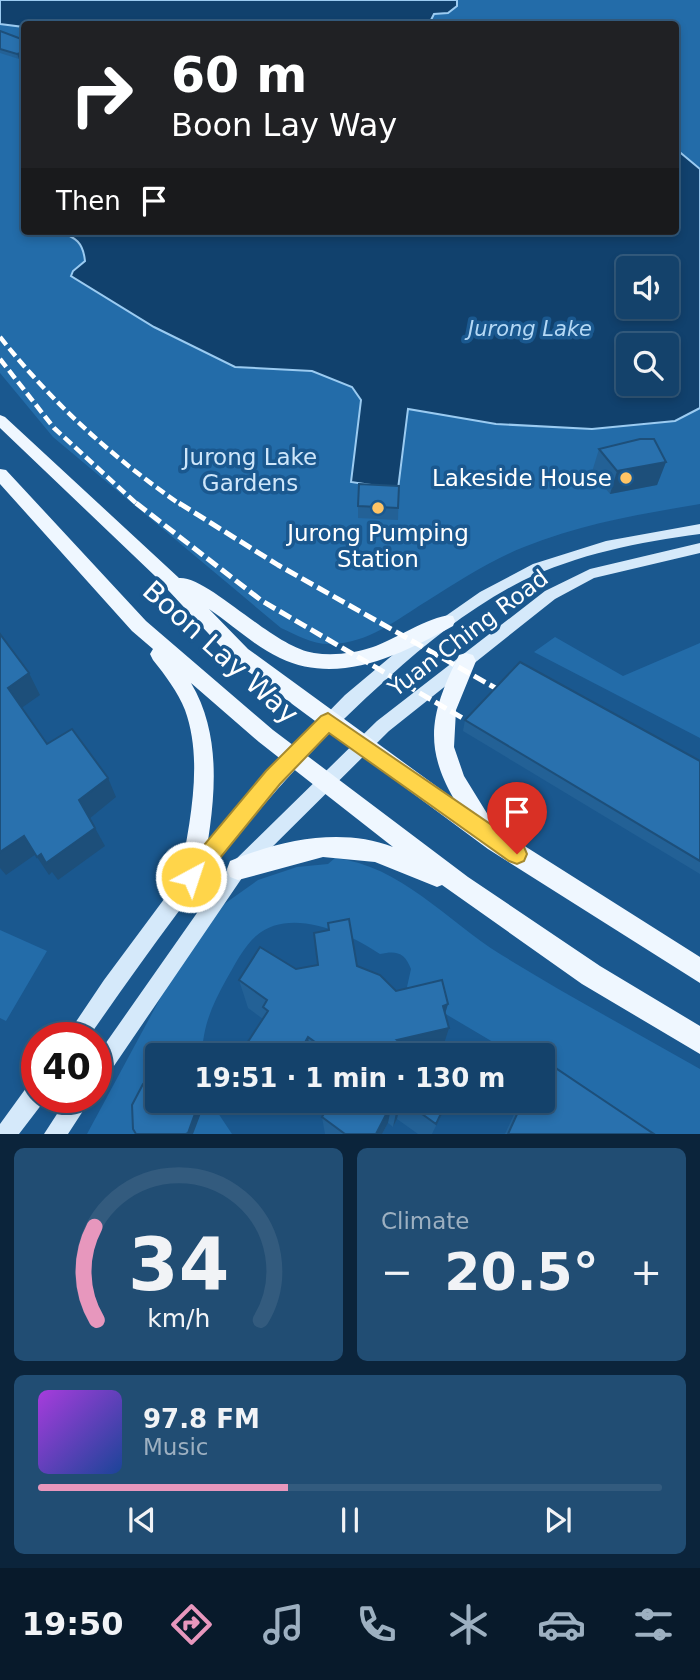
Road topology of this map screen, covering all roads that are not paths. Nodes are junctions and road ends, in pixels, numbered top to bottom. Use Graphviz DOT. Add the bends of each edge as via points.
graph roads {
  1 [pos="0,420"];
  2 [pos="0,474"];
  3 [pos="700,528"];
  4 [pos="700,548"];
  5 [pos="161,571"];
  6 [pos="446,621"];
  7 [pos="139,626"];
  8 [pos="466,661"];
  9 [pos="328,721"];
  10 [pos="364,746"];
  11 [pos="293,758"];
  12 [pos="327,784"];
  13 [pos="496,841"];
  14 [pos="238,869"];
  15 [pos="191,877"];
  16 [pos="460,885"];
  17 [pos="700,971"];
  18 [pos="87,1022"];
  19 [pos="700,1041"];
  20 [pos="112,1051"];
  21 [pos="21,1113"];
  22 [pos="69,1113"];
  23 [pos="6,1134"];
  24 [pos="55,1134"];
  1 -- 5 [label="main road, Boon Lay Way"];
  2 -- 7 [label="main road, Boon Lay Way"];
  3 -- 6 [label="street, Yuan Ching Road" via="654,534 575,555 483,595"];
  4 -- 8 [label="street, Yuan Ching Road" via="590,573 550,596"];
  5 -- 6 [label="main road" via="268,642 293,656 322,663 371,655"];
  5 -- 9 [label="main road, Boon Lay Way" via="242,655"];
  6 -- 9 [label="street, Yuan Ching Road"];
  7 -- 11 [label="main road, Boon Lay Way"];
  7 -- 15 [label="main road" via="184,689 198,720 204,798"];
  8 -- 10 [label="street, Yuan Ching Road"];
  8 -- 13 [label="main road" via="449,695 441,743 458,787"];
  9 -- 10 [label="main road, Boon Lay Way"];
  9 -- 11 [label="street, Yuan Ching Road"];
  10 -- 12 [label="street, Yuan Ching Road"];
  10 -- 13 [label="main road, Boon Lay Way"];
  11 -- 12 [label="main road, Boon Lay Way"];
  11 -- 15 [label="street, Yuan Ching Road"];
  12 -- 14 [label="street, Yuan Ching Road"];
  12 -- 16 [label="main road, Boon Lay Way"];
  13 -- 17 [label="main road, Boon Lay Way"];
  14 -- 16 [label="main road" via="323,846 375,851"];
  14 -- 20 [label="street, Yuan Ching Road"];
  15 -- 18 [label="street, Yuan Ching Road"];
  16 -- 19 [label="main road, Boon Lay Way" via="591,975"];
  21 -- 23 [label="street"];
  22 -- 24 [label="street"];
}
